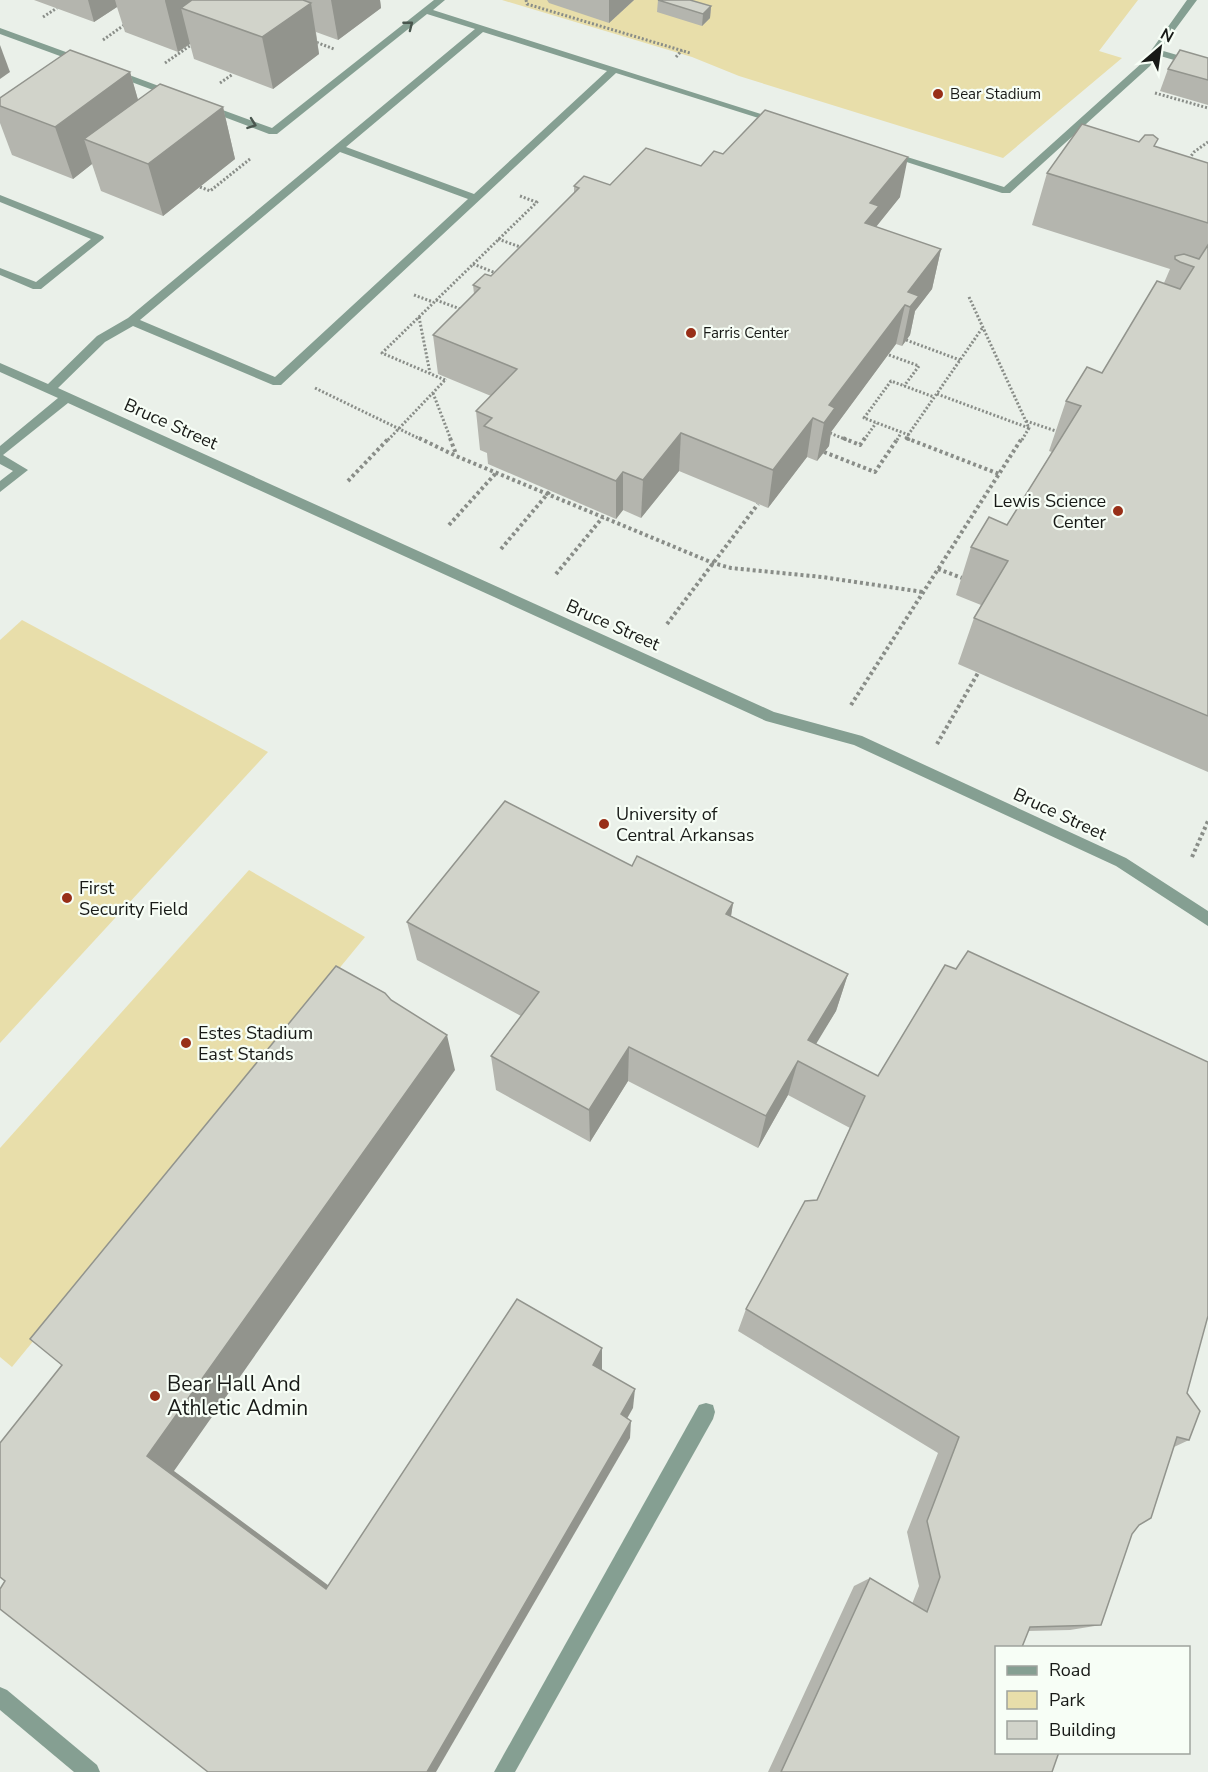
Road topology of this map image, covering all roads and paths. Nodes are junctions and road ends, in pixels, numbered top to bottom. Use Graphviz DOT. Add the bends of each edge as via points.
graph roads {
  1 [pos="440,0"];
  2 [pos="525,0"];
  3 [pos="1191,0"];
  4 [pos="57,8"];
  5 [pos="426,11"];
  6 [pos="43,17"];
  7 [pos="129,22"];
  8 [pos="481,29"];
  9 [pos="0,31"];
  10 [pos="200,39"];
  11 [pos="103,40"];
  12 [pos="312,41"];
  13 [pos="334,49"];
  14 [pos="682,50"];
  15 [pos="1154,51"];
  16 [pos="690,52"];
  17 [pos="676,57"];
  18 [pos="165,63"];
  19 [pos="1208,67"];
  20 [pos="88,68"];
  21 [pos="103,69"];
  22 [pos="614,70"];
  23 [pos="233,74"];
  24 [pos="220,83"];
  25 [pos="1145,91"];
  26 [pos="177,96"];
  27 [pos="198,104"];
  28 [pos="1208,108"];
  29 [pos="792,125"];
  30 [pos="1208,142"];
  31 [pos="338,148"];
  32 [pos="871,149"];
  33 [pos="250,159"];
  34 [pos="1185,165"];
  35 [pos="200,187"];
  36 [pos="475,198"];
  37 [pos="1,200"];
  38 [pos="539,200"];
  39 [pos="498,239"];
  40 [pos="524,249"];
  41 [pos="473,264"];
  42 [pos="0,271"];
  43 [pos="492,280"];
  44 [pos="969,297"];
  45 [pos="436,300"];
  46 [pos="464,311"];
  47 [pos="419,316"];
  48 [pos="132,321"];
  49 [pos="983,327"];
  50 [pos="906,340"];
  51 [pos="889,355"];
  52 [pos="960,360"];
  53 [pos="0,367"];
  54 [pos="430,373"];
  55 [pos="904,386"];
  56 [pos="50,388"];
  57 [pos="326,393"];
  58 [pos="433,393"];
  59 [pos="936,395"];
  60 [pos="67,397"];
  61 [pos="1026,420"];
  62 [pos="876,423"];
  63 [pos="1029,428"];
  64 [pos="399,429"];
  65 [pos="902,432"];
  66 [pos="830,433"];
  67 [pos="1060,433"];
  68 [pos="909,435"];
  69 [pos="0,452"];
  70 [pos="824,452"];
  71 [pos="456,456"];
  72 [pos="0,459"];
  73 [pos="496,473"];
  74 [pos="999,474"];
  75 [pos="348,481"];
  76 [pos="0,488"];
  77 [pos="549,493"];
  78 [pos="758,504"];
  79 [pos="603,517"];
  80 [pos="449,525"];
  81 [pos="501,549"];
  82 [pos="713,563"];
  83 [pos="938,569"];
  84 [pos="556,574"];
  85 [pos="965,579"];
  86 [pos="923,592"];
  87 [pos="667,624"];
  88 [pos="978,673"];
  89 [pos="851,705"];
  90 [pos="937,744"];
  91 [pos="1208,820"];
  92 [pos="1192,857"];
  93 [pos="1208,919"];
  94 [pos="706,1412"];
  95 [pos="0,1697"];
  96 [pos="90,1772"];
  97 [pos="504,1772"];
  1 -- 5 [label="street"];
  2 -- 14 [label="path" via="526,5"];
  3 -- 15 [label="street"];
  4 -- 6 [label="path"];
  5 -- 8 [label="street"];
  27 -- 5 [label="street, one-way" via="273,132"];
  7 -- 11 [label="path"];
  8 -- 22 [label="street"];
  8 -- 31 [label="street"];
  9 -- 20 [label="street"];
  10 -- 18 [label="path"];
  12 -- 13 [label="path"];
  14 -- 16 [label="path"];
  14 -- 17 [label="path"];
  15 -- 19 [label="street"];
  15 -- 32 [label="street" via="1148,64 1006,191"];
  21 -- 26 [label="street"];
  22 -- 29 [label="street"];
  22 -- 36 [label="street"];
  23 -- 24 [label="path"];
  25 -- 28 [label="path"];
  30 -- 34 [label="path"];
  31 -- 36 [label="street"];
  31 -- 48 [label="street"];
  33 -- 35 [label="path" via="210,191"];
  36 -- 48 [label="street" via="277,382"];
  37 -- 42 [label="street" via="99,238 37,287"];
  38 -- 39 [label="path"];
  39 -- 40 [label="path"];
  39 -- 41 [label="path"];
  41 -- 43 [label="path" via="499,274"];
  41 -- 45 [label="path"];
  44 -- 49 [label="path"];
  45 -- 46 [label="path"];
  45 -- 47 [label="path"];
  47 -- 54 [label="path"];
  47 -- 54 [label="path" via="382,353"];
  48 -- 56 [label="street" via="101,339"];
  49 -- 52 [label="path"];
  49 -- 61 [label="path"];
  50 -- 52 [label="path"];
  51 -- 55 [label="path" via="919,366"];
  52 -- 59 [label="path"];
  53 -- 56 [label="street, Bruce Street"];
  54 -- 58 [label="path" via="446,379"];
  55 -- 59 [label="path"];
  55 -- 62 [label="path" via="891,381 864,418"];
  56 -- 60 [label="street, Bruce Street"];
  57 -- 64 [label="path"];
  58 -- 64 [label="path"];
  58 -- 71 [label="path"];
  59 -- 63 [label="path"];
  59 -- 68 [label="path"];
  60 -- 69 [label="street"];
  60 -- 93 [label="street, Bruce Street" via="771,717 856,740 1121,862"];
  61 -- 63 [label="path"];
  61 -- 67 [label="path"];
  62 -- 65 [label="path"];
  62 -- 66 [label="path" via="860,445"];
  63 -- 74 [label="path"];
  64 -- 71 [label="path"];
  64 -- 75 [label="path"];
  65 -- 68 [label="path"];
  65 -- 70 [label="path" via="874,472"];
  68 -- 74 [label="path" via="906,438"];
  71 -- 73 [label="path"];
  72 -- 76 [label="street" via="22,470"];
  73 -- 77 [label="path"];
  73 -- 80 [label="path"];
  74 -- 83 [label="path"];
  77 -- 79 [label="path"];
  77 -- 81 [label="path"];
  78 -- 82 [label="path"];
  79 -- 82 [label="path"];
  79 -- 84 [label="path"];
  82 -- 86 [label="path"];
  82 -- 87 [label="path"];
  83 -- 85 [label="path"];
  83 -- 86 [label="path"];
  86 -- 89 [label="path"];
  88 -- 90 [label="path"];
  91 -- 92 [label="path"];
  94 -- 97 [label="street"];
  95 -- 96 [label="street"];
}
